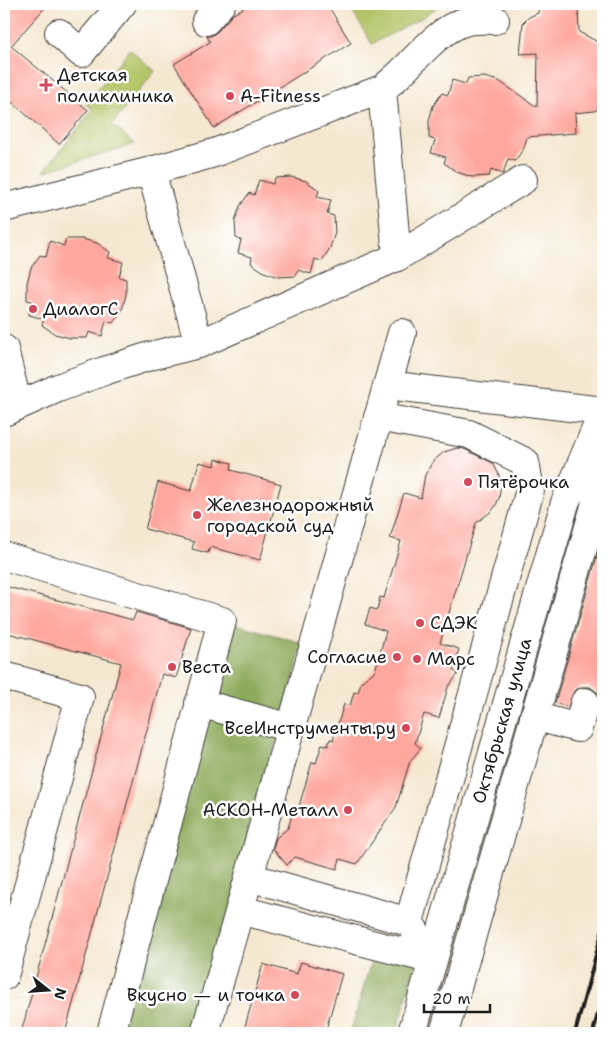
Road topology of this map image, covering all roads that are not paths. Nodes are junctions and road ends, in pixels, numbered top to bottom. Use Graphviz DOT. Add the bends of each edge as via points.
graph roads {
  1 [pos="122,4"];
  2 [pos="495,20"];
  3 [pos="59,34"];
  4 [pos="382,89"];
  5 [pos="151,171"];
  6 [pos="523,180"];
  7 [pos="4,208"];
  8 [pos="396,257"];
  9 [pos="402,333"];
  10 [pos="199,344"];
  11 [pos="4,349"];
  12 [pos="387,386"];
  13 [pos="11,409"];
  14 [pos="603,412"];
  15 [pos="378,417"];
  16 [pos="603,418"];
  17 [pos="4,556"];
  18 [pos="4,676"];
  19 [pos="585,702"];
  20 [pos="199,703"];
  21 [pos="534,716"];
  22 [pos="291,728"];
  23 [pos="249,877"];
  24 [pos="240,910"];
  25 [pos="408,922"];
  26 [pos="433,960"];
  27 [pos="4,976"];
  28 [pos="110,1033"];
  29 [pos="205,1033"];
  30 [pos="412,1033"];
  31 [pos="444,1033"];
  1 -- 3 [label="main road" via="81,52"];
  2 -- 4 [label="main road" via="468,21 447,31"];
  4 -- 5 [label="main road" via="214,153"];
  4 -- 8 [label="main road"];
  5 -- 7 [label="main road"];
  5 -- 10 [label="main road"];
  6 -- 8 [label="main road"];
  8 -- 10 [label="main road"];
  9 -- 12 [label="main road"];
  10 -- 13 [label="main road" via="104,371"];
  11 -- 13 [label="main road"];
  12 -- 14 [label="main road"];
  12 -- 15 [label="main road"];
  14 -- 26 [label="main road, Октябрьская улица" via="565,503"];
  15 -- 22 [label="main road"];
  15 -- 25 [label="main road" via="469,434 525,462 530,490"];
  16 -- 21 [label="main road, Октябрьская улица" via="595,506 552,676"];
  17 -- 20 [label="main road" via="222,620"];
  18 -- 27 [label="main road" via="80,697"];
  19 -- 21 [label="main road" via="578,728"];
  20 -- 22 [label="main road"];
  20 -- 28 [label="main road"];
  21 -- 31 [label="main road, Октябрьская улица"];
  22 -- 23 [label="main road"];
  23 -- 24 [label="main road"];
  23 -- 25 [label="main road"];
  24 -- 26 [label="main road"];
  24 -- 29 [label="main road"];
  25 -- 26 [label="main road"];
  26 -- 30 [label="main road, Октябрьская улица"];
}
